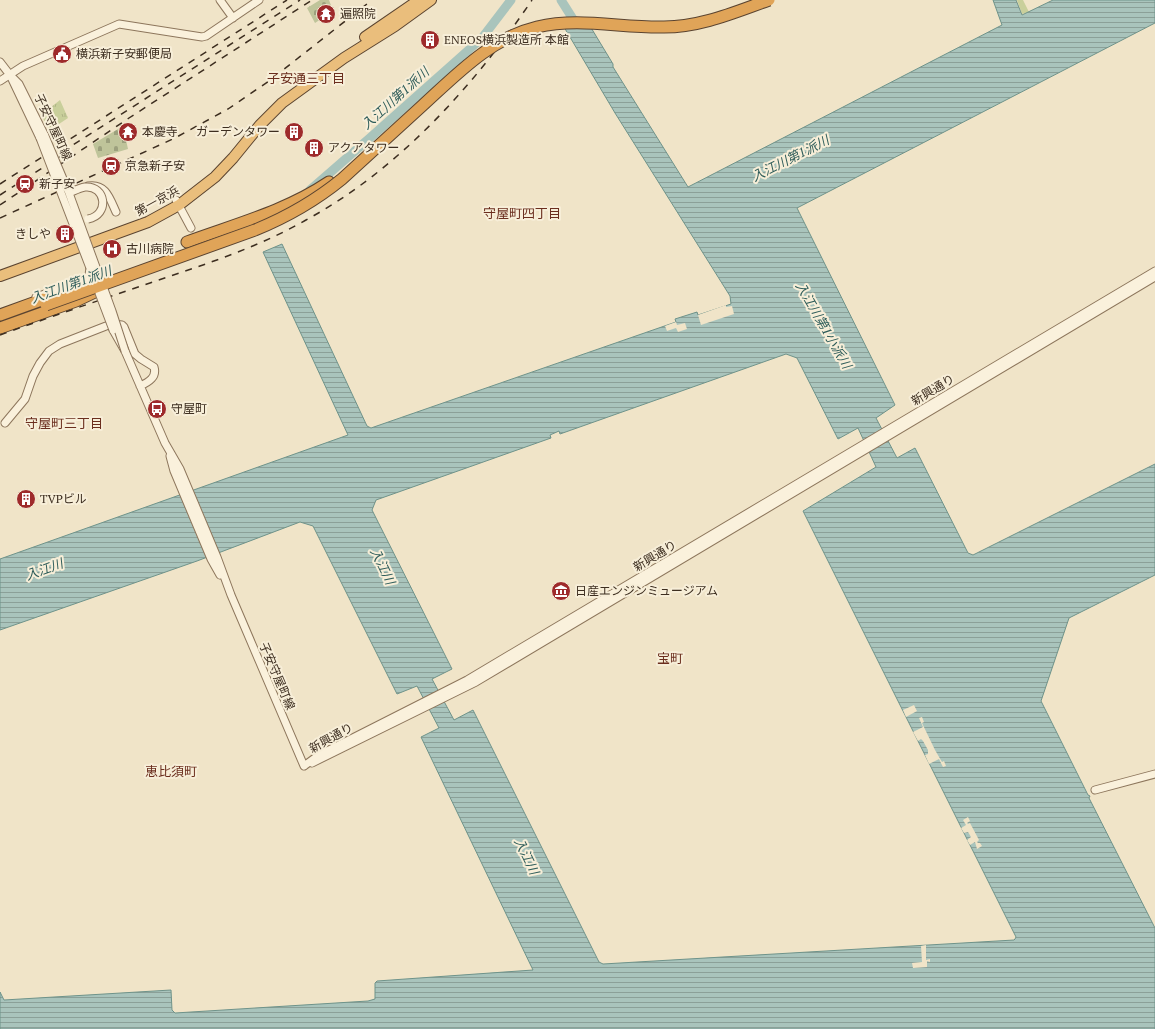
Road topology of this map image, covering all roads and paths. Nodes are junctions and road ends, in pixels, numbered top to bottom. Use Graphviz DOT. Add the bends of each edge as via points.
graph roads {
  1 [pos="220,0"];
  2 [pos="259,0"];
  3 [pos="419,0"];
  4 [pos="431,0"];
  5 [pos="764,0"];
  6 [pos="769,0"];
  7 [pos="748,4"];
  8 [pos="233,18"];
  9 [pos="0,62"];
  10 [pos="10,75"];
  11 [pos="0,81"];
  12 [pos="43,137"];
  13 [pos="329,182"];
  14 [pos="69,192"];
  15 [pos="177,202"];
  16 [pos="116,212"];
  17 [pos="279,220"];
  18 [pos="191,228"];
  19 [pos="209,234"];
  20 [pos="187,242"];
  21 [pos="90,268"];
  22 [pos="0,270"];
  23 [pos="1155,270"];
  24 [pos="0,276"];
  25 [pos="124,277"];
  26 [pos="1155,278"];
  27 [pos="95,283"];
  28 [pos="105,290"];
  29 [pos="0,310"];
  30 [pos="0,315"];
  31 [pos="0,321"];
  32 [pos="0,327"];
  33 [pos="124,351"];
  34 [pos="140,386"];
  35 [pos="5,423"];
  36 [pos="887,434"];
  37 [pos="304,766"];
  38 [pos="1155,774"];
  39 [pos="1095,790"];
  1 -- 8 [label="street"];
  2 -- 8 [label="street"];
  3 -- 15 [label="highway, 第一京浜" via="290,90 257,120 213,171"];
  4 -- 15 [label="highway, 第一京浜" via="282,103 215,177"];
  5 -- 7 [label="highway, bridge"];
  6 -- 7 [label="highway, bridge"];
  7 -- 13 [label="highway" via="678,20 632,21 570,16 543,19 512,28 472,53"];
  7 -- 17 [label="highway, bridge" via="717,18 680,26 570,23 537,27 509,36 486,50 463,69 333,187"];
  8 -- 10 [label="street" via="202,37 119,24 23,66"];
  9 -- 10 [label="street, 子安守屋町線"];
  10 -- 11 [label="street"];
  10 -- 12 [label="street, 子安守屋町線"];
  12 -- 14 [label="street, 子安守屋町線, bridge"];
  12 -- 21 [label="street, 子安守屋町線, bridge"];
  13 -- 19 [label="highway" via="282,208"];
  13 -- 30 [label="highway" via="299,203 265,219"];
  14 -- 16 [label="street, bridge" via="82,187 85,187 94,188 103,199 99,214 92,218 80,217 74,212 71,204 74,193 81,188 83,187 85,186 90,185 104,189"];
  14 -- 28 [label="street, 子安守屋町線, bridge"];
  15 -- 18 [label="street"];
  15 -- 22 [label="highway, 第一京浜"];
  15 -- 24 [label="highway, 第一京浜" via="148,222"];
  17 -- 25 [label="highway, bridge"];
  17 -- 28 [label="highway, bridge" via="254,234"];
  18 -- 19 [label="highway" via="200,235"];
  19 -- 20 [label="highway"];
  21 -- 27 [label="street, 子安守屋町線"];
  21 -- 29 [label="street" via="85,280"];
  23 -- 36 [label="street, 新興通り"];
  25 -- 31 [label="highway, bridge"];
  25 -- 32 [label="highway, bridge" via="76,301"];
  26 -- 36 [label="street, 新興通り"];
  27 -- 32 [label="highway, bridge" via="45,310"];
  27 -- 33 [label="street, 子安守屋町線, bridge"];
  28 -- 33 [label="street, 子安守屋町線, bridge"];
  33 -- 34 [label="street, 子安守屋町線"];
  34 -- 35 [label="street" via="153,377 154,367 135,354 124,327 113,324 60,344 49,351 33,376 25,399"];
  34 -- 37 [label="street, 子安守屋町線" via="166,443 174,470 186,491"];
  36 -- 37 [label="street, 新興通り" via="507,664 421,706 321,760"];
  38 -- 39 [label="street"];
}
